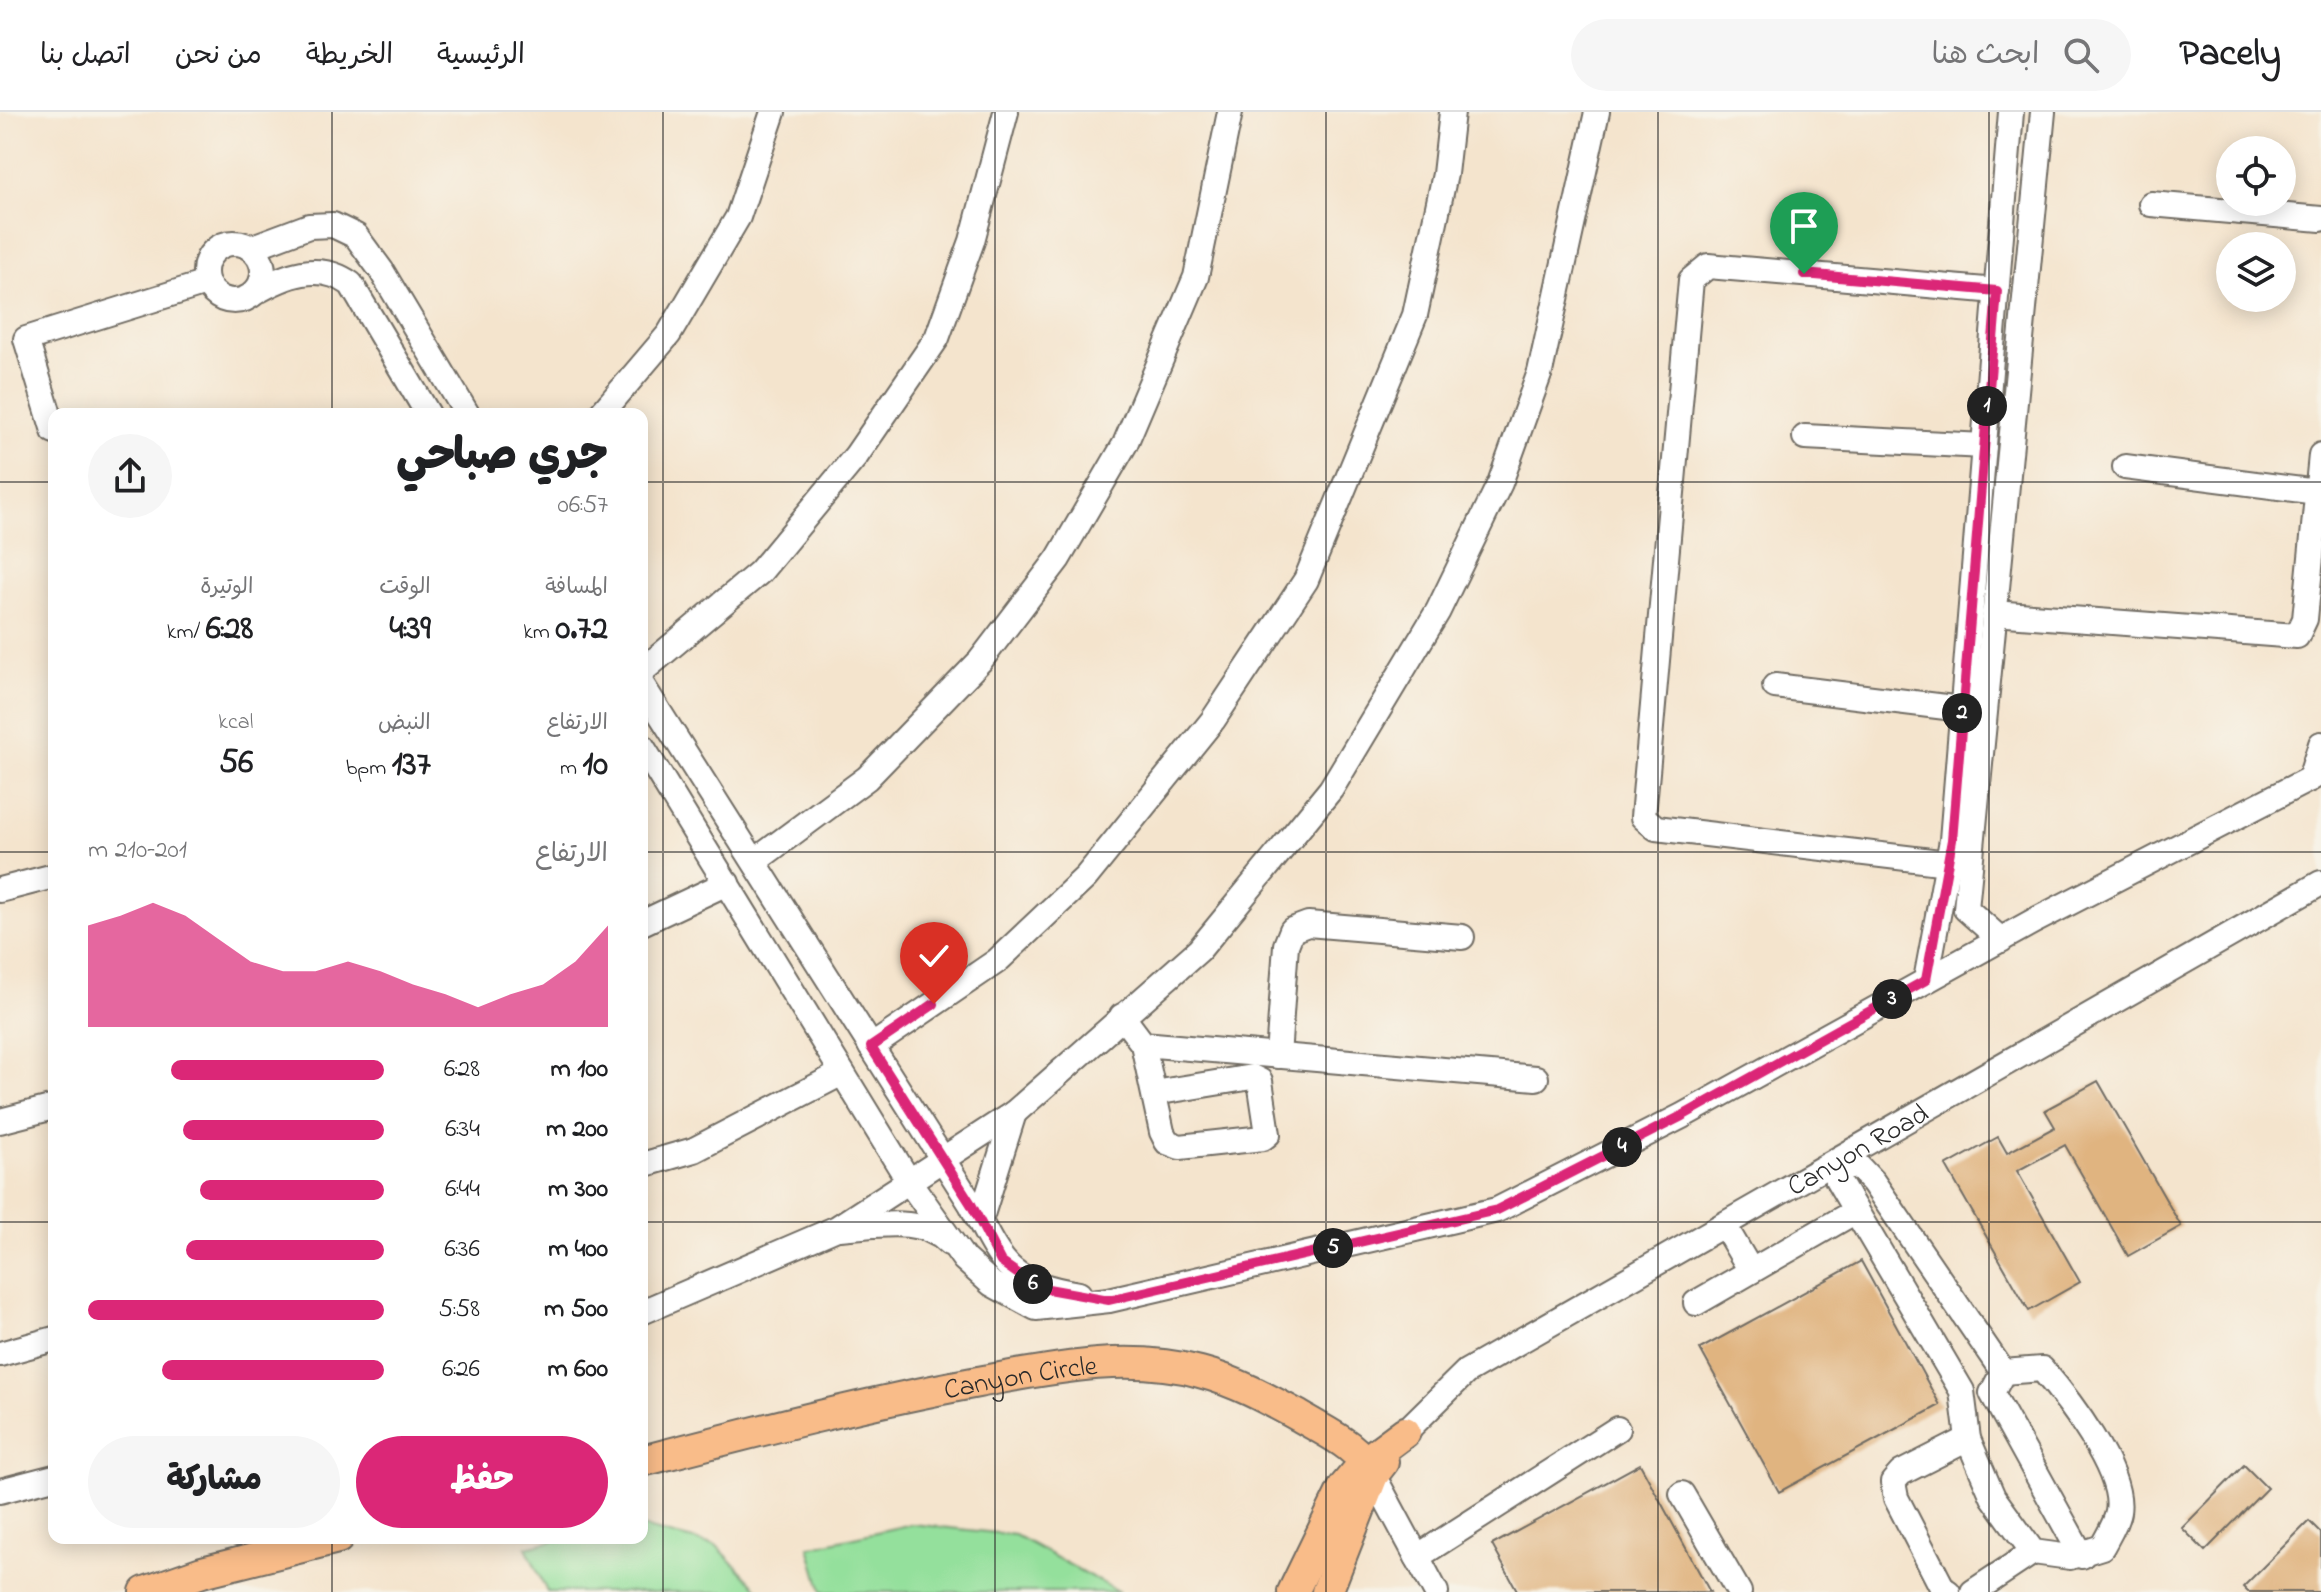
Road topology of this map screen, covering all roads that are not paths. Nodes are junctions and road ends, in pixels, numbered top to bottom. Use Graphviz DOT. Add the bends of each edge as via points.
graph roads {
  1 [pos="773,112"];
  2 [pos="1006,112"];
  3 [pos="1230,112"];
  4 [pos="1452,112"];
  5 [pos="1597,112"];
  6 [pos="2011,112"];
  7 [pos="2043,112"];
  8 [pos="2151,204"];
  9 [pos="2321,219"];
  10 [pos="250,248"];
  11 [pos="206,283"];
  12 [pos="1997,291"];
  13 [pos="254,293"];
  14 [pos="424,408"];
  15 [pos="463,408"];
  16 [pos="606,408"];
  17 [pos="48,411"];
  18 [pos="1805,437"];
  19 [pos="1984,446"];
  20 [pos="2321,455"];
  21 [pos="2125,467"];
  22 [pos="2317,492"];
  23 [pos="1994,613"];
  24 [pos="648,666"];
  25 [pos="1775,686"];
  26 [pos="648,694"];
  27 [pos="1962,709"];
  28 [pos="2321,744"];
  29 [pos="648,756"];
  30 [pos="2316,776"];
  31 [pos="755,861"];
  32 [pos="1948,863"];
  33 [pos="48,878"];
  34 [pos="727,883"];
  35 [pos="2321,883"];
  36 [pos="0,890"];
  37 [pos="648,920"];
  38 [pos="1462,937"];
  39 [pos="2001,940"];
  40 [pos="1926,980"];
  41 [pos="1122,1016"];
  42 [pos="1143,1044"];
  43 [pos="871,1047"];
  44 [pos="1278,1056"];
  45 [pos="842,1073"];
  46 [pos="1536,1078"];
  47 [pos="1154,1093"];
  48 [pos="48,1109"];
  49 [pos="1014,1113"];
  50 [pos="0,1121"];
  51 [pos="648,1163"];
  52 [pos="943,1163"];
  53 [pos="1843,1166"];
  54 [pos="910,1183"];
  55 [pos="1854,1212"];
  56 [pos="980,1221"];
  57 [pos="1724,1225"];
  58 [pos="837,1228"];
  59 [pos="964,1259"];
  60 [pos="1751,1271"];
  61 [pos="1109,1300"];
  62 [pos="1696,1303"];
  63 [pos="648,1309"];
  64 [pos="48,1341"];
  65 [pos="0,1354"];
  66 [pos="2003,1372"];
  67 [pos="1617,1429"];
  68 [pos="1405,1432"];
  69 [pos="1968,1439"];
  70 [pos="648,1459"];
  71 [pos="1369,1468"];
  72 [pos="48,1479"];
  73 [pos="0,1491"];
  74 [pos="1682,1494"];
  75 [pos="314,1544"];
  76 [pos="2033,1552"];
  77 [pos="2082,1556"];
  78 [pos="1417,1557"];
  79 [pos="145,1592"];
  80 [pos="1293,1592"];
  81 [pos="1327,1592"];
  82 [pos="1436,1592"];
  83 [pos="1739,1592"];
  84 [pos="1948,1592"];
  85 [pos="1973,1592"];
  1 -- 16 [label="street" via="738,217 669,334"];
  2 -- 24 [label="street" via="972,241 937,338 856,456 760,572"];
  3 -- 31 [label="street" via="1196,277 1125,444 1058,559 980,661 867,778"];
  4 -- 43 [label="street" via="1445,174 1415,315 1306,580 1213,720 1086,877 997,961"];
  5 -- 41 [label="street" via="1540,372 1500,483 1438,611 1331,789 1199,950"];
  6 -- 12 [label="street"];
  7 -- 23 [label="street"];
  8 -- 9 [label="street"];
  10 -- 11 [label="street" via="240,243 214,250 204,270"];
  10 -- 13 [label="street" via="263,266"];
  10 -- 15 [label="street" via="309,226 333,225 356,236"];
  11 -- 13 [label="street" via="222,299"];
  11 -- 17 [label="street" via="26,339"];
  12 -- 19 [label="street"];
  12 -- 32 [label="street" via="1708,266 1691,280 1643,817 1656,828"];
  13 -- 14 [label="street" via="281,277 318,271 339,275 351,284"];
  18 -- 19 [label="street"];
  19 -- 27 [label="street"];
  20 -- 22 [label="street"];
  21 -- 22 [label="street"];
  22 -- 23 [label="street" via="2305,619 2297,636"];
  23 -- 39 [label="street" via="1966,909"];
  25 -- 27 [label="street"];
  26 -- 31 [label="street"];
  27 -- 32 [label="street"];
  28 -- 30 [label="street"];
  29 -- 34 [label="street"];
  30 -- 39 [label="street"];
  31 -- 43 [label="street"];
  32 -- 40 [label="street"];
  33 -- 36 [label="street"];
  34 -- 37 [label="street"];
  34 -- 45 [label="street"];
  35 -- 53 [label="street, Canyon Road"];
  38 -- 44 [label="street" via="1308,924 1292,930 1286,945"];
  39 -- 40 [label="street"];
  40 -- 61 [label="street" via="1682,1116 1497,1210"];
  41 -- 42 [label="street"];
  41 -- 49 [label="street"];
  42 -- 44 [label="street"];
  42 -- 47 [label="street"];
  43 -- 52 [label="street"];
  44 -- 46 [label="street"];
  45 -- 51 [label="street" via="694,1150"];
  45 -- 54 [label="street"];
  47 -- 47 [label="street" via="1252,1077 1260,1081 1268,1134 1180,1147 1167,1142 1162,1132"];
  48 -- 50 [label="street"];
  49 -- 52 [label="street"];
  49 -- 56 [label="street"];
  52 -- 54 [label="street"];
  52 -- 56 [label="street"];
  53 -- 55 [label="street"];
  53 -- 57 [label="street, Canyon Road"];
  53 -- 66 [label="street" via="1873,1182"];
  54 -- 58 [label="street"];
  54 -- 59 [label="street"];
  55 -- 60 [label="street"];
  55 -- 69 [label="street" via="1962,1391"];
  56 -- 61 [label="street" via="1001,1262 1037,1287"];
  57 -- 60 [label="street"];
  57 -- 68 [label="street, Canyon Road" via="1466,1372"];
  58 -- 59 [label="street" via="911,1224 941,1235"];
  58 -- 63 [label="street"];
  59 -- 61 [label="street" via="992,1284 1036,1308"];
  60 -- 62 [label="street"];
  64 -- 65 [label="street"];
  66 -- 77 [label="street" via="1992,1393"];
  66 -- 77 [label="street" via="2042,1369 2068,1399 2112,1475 2118,1511 2102,1547"];
  67 -- 78 [label="street"];
  68 -- 71 [label="main road, Canyon Road"];
  69 -- 76 [label="street" via="1993,1497"];
  69 -- 84 [label="street" via="1893,1482 1896,1498"];
  70 -- 71 [label="main road, Canyon Circle" via="881,1400 1056,1368 1134,1363 1199,1371 1260,1395 1350,1445"];
  71 -- 78 [label="street"];
  71 -- 80 [label="main road, Canyon Road" via="1344,1487"];
  71 -- 81 [label="main road, Canyon Road"];
  72 -- 73 [label="street"];
  74 -- 83 [label="street"];
  75 -- 79 [label="main road"];
  76 -- 77 [label="street"];
  76 -- 85 [label="street"];
  78 -- 82 [label="street"];
}
